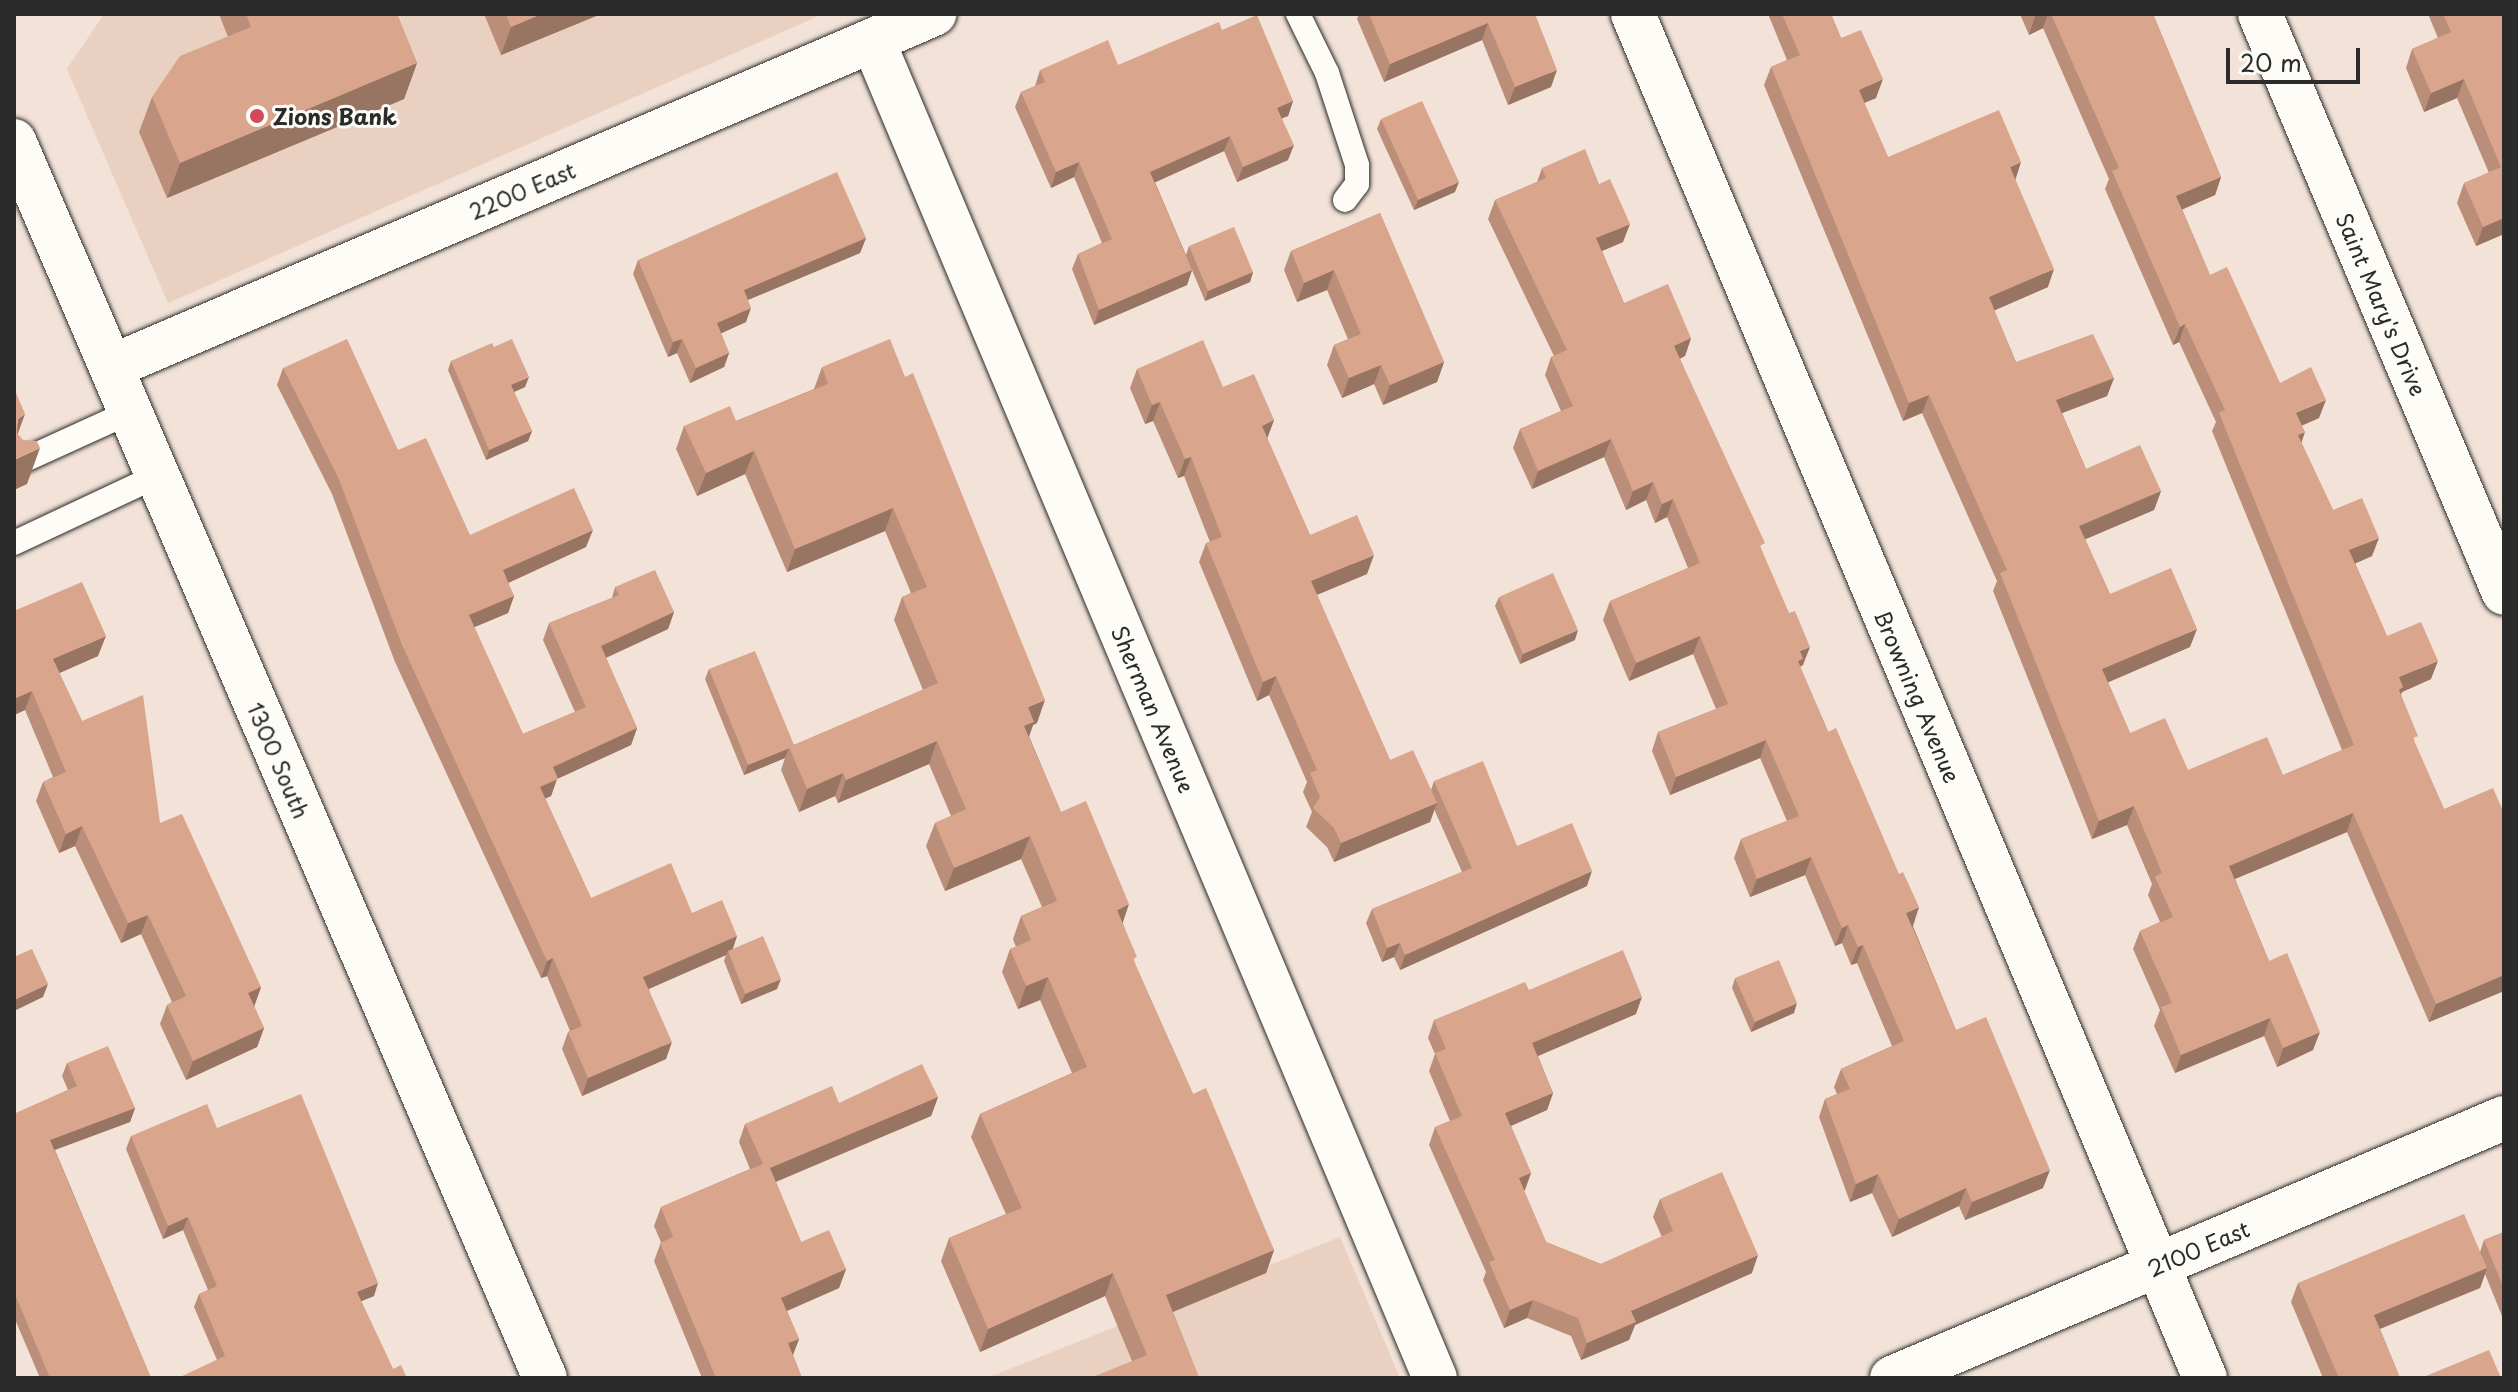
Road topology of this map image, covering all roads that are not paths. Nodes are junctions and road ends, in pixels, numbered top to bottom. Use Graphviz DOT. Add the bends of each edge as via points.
graph roads {
  1 [pos="934,14"];
  2 [pos="1298,14"];
  3 [pos="1633,14"];
  4 [pos="2260,14"];
  5 [pos="873,41"];
  6 [pos="14,141"];
  7 [pos="1345,200"];
  8 [pos="111,367"];
  9 [pos="130,412"];
  10 [pos="18,463"];
  11 [pos="157,476"];
  12 [pos="14,543"];
  13 [pos="2504,593"];
  14 [pos="2504,1118"];
  15 [pos="2157,1265"];
  16 [pos="1898,1377"];
  17 [pos="545,1378"];
  18 [pos="1435,1378"];
  19 [pos="2205,1378"];
  1 -- 5 [label="street, 2200 East"];
  2 -- 7 [label="lane" via="1327,73 1357,165 1357,184"];
  3 -- 15 [label="street, Browning Avenue"];
  4 -- 13 [label="street, Saint Mary's Drive"];
  5 -- 8 [label="street, 2200 East"];
  5 -- 18 [label="street, Sherman Avenue"];
  6 -- 8 [label="street, 1300 South"];
  8 -- 9 [label="street, 1300 South"];
  9 -- 10 [label="lane"];
  9 -- 11 [label="street, 1300 South"];
  11 -- 12 [label="lane"];
  11 -- 17 [label="street, 1300 South"];
  14 -- 15 [label="street, 2100 East"];
  15 -- 16 [label="street, 2100 East"];
  15 -- 19 [label="street, Browning Avenue"];
}
